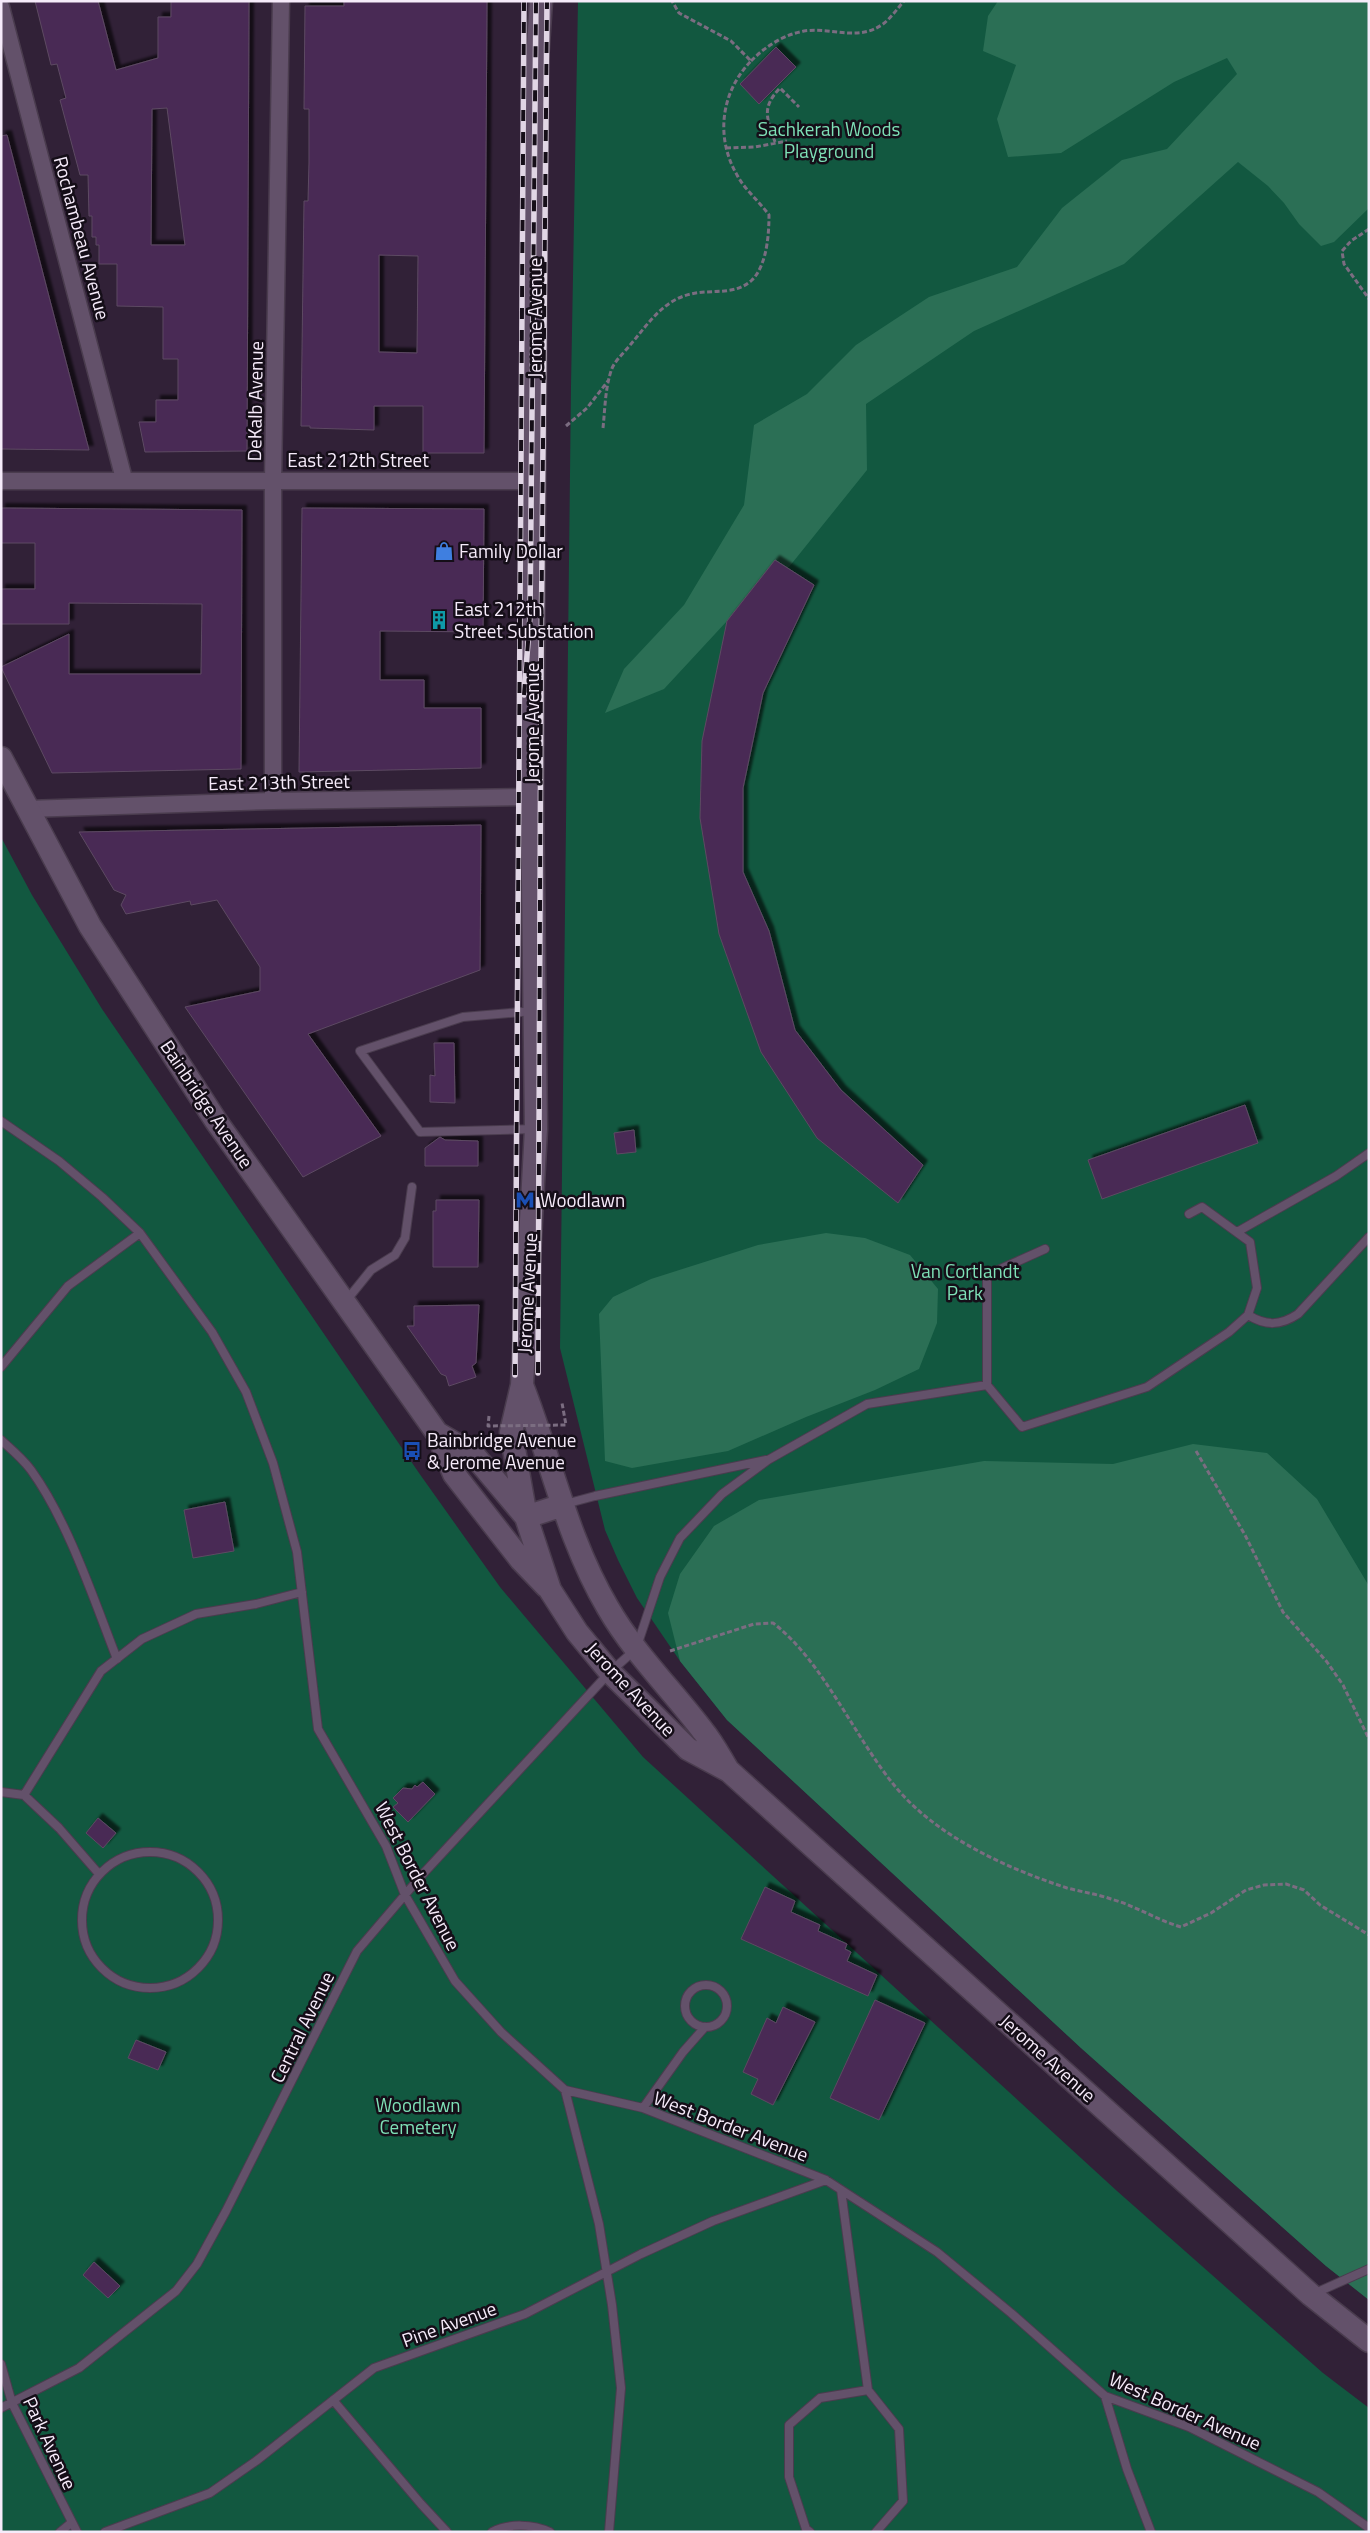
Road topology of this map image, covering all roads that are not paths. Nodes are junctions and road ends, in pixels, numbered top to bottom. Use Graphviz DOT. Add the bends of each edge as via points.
graph roads {
  1 [pos="281,1"];
  2 [pos="541,1"];
  3 [pos="1,7"];
  4 [pos="124,479"];
  5 [pos="273,480"];
  6 [pos="1,481"];
  7 [pos="534,481"];
  8 [pos="1,758"];
  9 [pos="532,797"];
  10 [pos="272,801"];
  11 [pos="27,809"];
  12 [pos="535,1010"];
  13 [pos="1,1121"];
  14 [pos="536,1129"];
  15 [pos="1369,1153"];
  16 [pos="412,1187"];
  17 [pos="1189,1214"];
  18 [pos="1237,1232"];
  19 [pos="140,1233"];
  20 [pos="1369,1237"];
  21 [pos="1045,1249"];
  22 [pos="344,1302"];
  23 [pos="1248,1314"];
  24 [pos="1,1367"];
  25 [pos="522,1385"];
  26 [pos="987,1385"];
  27 [pos="437,1433"];
  28 [pos="1,1440"];
  29 [pos="768,1460"];
  30 [pos="563,1505"];
  31 [pos="526,1517"];
  32 [pos="550,1590"];
  33 [pos="302,1592"];
  34 [pos="636,1649"];
  35 [pos="117,1659"];
  36 [pos="610,1672"];
  37 [pos="729,1771"];
  38 [pos="1,1792"];
  39 [pos="24,1795"];
  40 [pos="99,1874"];
  41 [pos="405,1895"];
  42 [pos="705,2028"];
  43 [pos="565,2090"];
  44 [pos="643,2108"];
  45 [pos="826,2180"];
  46 [pos="840,2190"];
  47 [pos="1369,2269"];
  48 [pos="607,2271"];
  49 [pos="1311,2294"];
  50 [pos="1369,2341"];
  51 [pos="1,2364"];
  52 [pos="868,2390"];
  53 [pos="1105,2396"];
  54 [pos="333,2400"];
  55 [pos="12,2403"];
  56 [pos="1,2408"];
  57 [pos="70,2523"];
  58 [pos="1369,2528"];
  59 [pos="60,2532"];
  60 [pos="76,2532"];
  61 [pos="104,2532"];
  62 [pos="447,2532"];
  63 [pos="492,2532"];
  64 [pos="550,2532"];
  65 [pos="609,2532"];
  66 [pos="810,2532"];
  67 [pos="876,2532"];
  68 [pos="1151,2532"];
  1 -- 5 [label="street, DeKalb Avenue"];
  2 -- 7 [label="main road, Jerome Avenue" via="537,60"];
  3 -- 4 [label="street, Rochambeau Avenue"];
  4 -- 5 [label="street, East 212th Street"];
  4 -- 6 [label="street, East 212th Street"];
  5 -- 7 [label="street, East 212th Street"];
  5 -- 10 [label="street, DeKalb Avenue"];
  7 -- 9 [label="main road, Jerome Avenue"];
  8 -- 11 [label="main road, Bainbridge Avenue"];
  9 -- 10 [label="street, East 213th Street"];
  9 -- 12 [label="main road, Jerome Avenue"];
  10 -- 11 [label="street, East 213th Street"];
  11 -- 22 [label="main road, Bainbridge Avenue" via="90,926 216,1121"];
  12 -- 14 [label="main road, Jerome Avenue"];
  12 -- 14 [label="lane" via="463,1017 360,1051 420,1132"];
  13 -- 19 [label="lane, West Border Avenue" via="59,1161"];
  14 -- 25 [label="main road, Jerome Avenue"];
  15 -- 18 [label="lane" via="1336,1176"];
  16 -- 22 [label="lane" via="405,1238 395,1255 370,1270"];
  17 -- 18 [label="lane" via="1202,1207"];
  18 -- 23 [label="lane" via="1250,1242 1257,1288"];
  19 -- 24 [label="lane" via="68,1286"];
  19 -- 33 [label="lane, West Border Avenue" via="212,1332 246,1392 273,1463 297,1552"];
  20 -- 23 [label="lane" via="1289,1320 1269,1324"];
  21 -- 26 [label="lane" via="988,1275"];
  22 -- 27 [label="main road, Bainbridge Avenue"];
  23 -- 26 [label="lane" via="1229,1332 1147,1387 1022,1427"];
  25 -- 30 [label="main road, Jerome Avenue"];
  25 -- 31 [label="main road, Jerome Avenue" via="511,1432"];
  26 -- 29 [label="lane" via="867,1404"];
  27 -- 31 [label="main road, Bainbridge Avenue" via="473,1454"];
  27 -- 32 [label="main road, Bainbridge Avenue" via="454,1474 521,1560"];
  28 -- 35 [label="lane" via="31,1469 53,1509 76,1556"];
  29 -- 30 [label="lane"];
  29 -- 34 [label="lane" via="722,1494 680,1538 660,1577"];
  30 -- 31 [label="main road"];
  30 -- 34 [label="main road, Jerome Avenue" via="587,1569 608,1609"];
  31 -- 32 [label="main road, Jerome Avenue"];
  32 -- 36 [label="main road, Jerome Avenue"];
  33 -- 35 [label="lane" via="196,1614 142,1639"];
  33 -- 41 [label="lane, West Border Avenue" via="318,1729 386,1846"];
  34 -- 36 [label="lane, Central Avenue"];
  34 -- 37 [label="main road, Jerome Avenue" via="704,1733"];
  35 -- 39 [label="lane" via="101,1671"];
  36 -- 37 [label="main road, Jerome Avenue" via="688,1749"];
  36 -- 41 [label="lane, Central Avenue"];
  37 -- 49 [label="main road, Jerome Avenue"];
  38 -- 39 [label="lane"];
  39 -- 40 [label="lane" via="59,1828"];
  40 -- 40 [label="lane" via="118,1859 140,1852 164,1852 186,1861 205,1877 213,1890 219,1913 217,1937 208,1958 190,1976 169,1986 129,1985 108,1974 92,1956 83,1934 82,1910 90,1887"];
  41 -- 43 [label="lane, West Border Avenue" via="454,1981 501,2032"];
  41 -- 55 [label="lane, Central Avenue" via="357,1951 271,2126 197,2264 176,2291 79,2368"];
  42 -- 42 [label="lane" via="719,2023 727,2011 726,1996 708,1985 690,1992 685,2004 688,2017"];
  42 -- 44 [label="lane" via="683,2052"];
  43 -- 44 [label="lane, West Border Avenue"];
  43 -- 48 [label="lane" via="599,2224"];
  44 -- 45 [label="lane, West Border Avenue"];
  45 -- 46 [label="lane, West Border Avenue"];
  45 -- 48 [label="lane, Pine Avenue" via="713,2221"];
  46 -- 52 [label="lane"];
  46 -- 53 [label="lane, West Border Avenue" via="937,2252"];
  47 -- 49 [label="lane"];
  48 -- 54 [label="lane, Pine Avenue" via="525,2314 374,2368"];
  48 -- 65 [label="lane" via="621,2388"];
  49 -- 50 [label="main road, Jerome Avenue"];
  51 -- 55 [label="lane, Park Avenue"];
  52 -- 66 [label="lane" via="820,2398 789,2425 789,2477 806,2529"];
  52 -- 67 [label="lane" via="899,2428 903,2501"];
  53 -- 58 [label="lane, West Border Avenue" via="1189,2427 1309,2487"];
  53 -- 68 [label="lane" via="1127,2469"];
  54 -- 61 [label="lane, Pine Avenue" via="210,2493"];
  54 -- 62 [label="lane"];
  55 -- 56 [label="lane, Central Avenue"];
  55 -- 57 [label="lane, Park Avenue"];
  57 -- 59 [label="lane"];
  57 -- 60 [label="lane, Park Avenue"];
  63 -- 64 [label="lane" via="498,2528 526,2525"];
}
